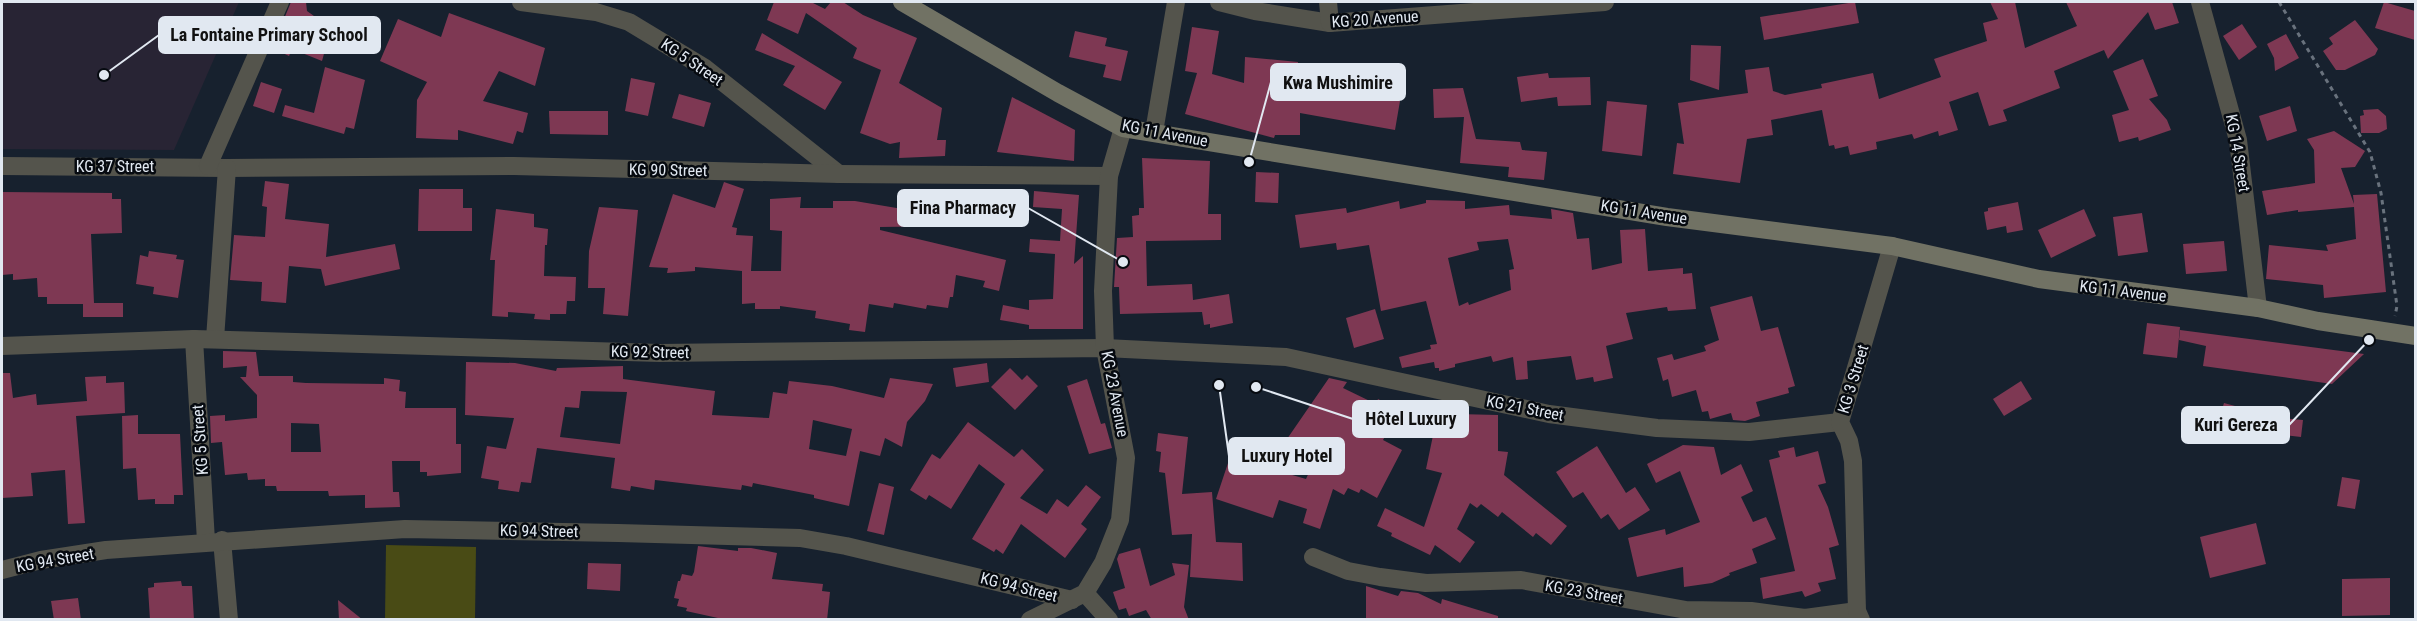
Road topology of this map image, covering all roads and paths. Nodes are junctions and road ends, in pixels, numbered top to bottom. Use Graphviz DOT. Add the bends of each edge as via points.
graph roads {
  1 [pos="280,2"];
  2 [pos="521,2"];
  3 [pos="902,2"];
  4 [pos="1176,2"];
  5 [pos="1219,2"];
  6 [pos="1328,2"];
  7 [pos="1605,2"];
  8 [pos="2200,2"];
  9 [pos="2279,2"];
  10 [pos="1330,24"];
  11 [pos="1123,128"];
  12 [pos="1154,132"];
  13 [pos="2,166"];
  14 [pos="208,166"];
  15 [pos="228,168"];
  16 [pos="839,174"];
  17 [pos="1109,176"];
  18 [pos="1892,246"];
  19 [pos="2258,308"];
  20 [pos="2393,333"];
  21 [pos="2415,336"];
  22 [pos="194,339"];
  23 [pos="216,339"];
  24 [pos="2,346"];
  25 [pos="1105,348"];
  26 [pos="1840,422"];
  27 [pos="214,541"];
  28 [pos="1313,557"];
  29 [pos="2,570"];
  30 [pos="1078,596"];
  31 [pos="1859,615"];
  32 [pos="229,620"];
  33 [pos="1030,620"];
  34 [pos="1109,620"];
  1 -- 14 [label="street"];
  2 -- 16 [label="street, KG 5 Street" via="596,12 629,22 705,68"];
  3 -- 11 [label="main road, KG 11 Avenue"];
  4 -- 12 [label="street"];
  5 -- 10 [label="street, KG 20 Avenue"];
  6 -- 10 [label="street"];
  7 -- 10 [label="street, KG 20 Avenue"];
  8 -- 19 [label="street, KG 14 Street" via="2238,140"];
  9 -- 20 [label="path" via="2370,152 2388,232 2397,306"];
  11 -- 12 [label="main road, KG 11 Avenue"];
  11 -- 17 [label="street, KG 23 Avenue"];
  12 -- 18 [label="main road, KG 11 Avenue" via="1667,217"];
  13 -- 14 [label="street, KG 37 Street"];
  14 -- 15 [label="street, KG 37 Street"];
  15 -- 16 [label="street, KG 90 Street" via="514,166"];
  15 -- 23 [label="street"];
  16 -- 17 [label="street, KG 90 Street"];
  17 -- 25 [label="street, KG 23 Avenue" via="1102,291"];
  18 -- 19 [label="main road, KG 11 Avenue" via="2040,279"];
  18 -- 26 [label="street, KG 3 Street"];
  19 -- 20 [label="main road, KG 11 Avenue"];
  20 -- 21 [label="main road, KG 11 Avenue"];
  22 -- 23 [label="street, KG 92 Street"];
  22 -- 24 [label="street, KG 92 Street"];
  22 -- 27 [label="street, KG 5 Street"];
  23 -- 25 [label="street, KG 92 Street" via="660,353"];
  25 -- 26 [label="street, KG 21 Street" via="1286,357 1549,414 1657,428 1749,432"];
  25 -- 30 [label="street, KG 23 Avenue" via="1123,433 1126,480 1117,528 1103,562"];
  26 -- 31 [label="street, KG 3 Street" via="1849,441 1855,479"];
  27 -- 29 [label="street, KG 94 Street" via="106,550"];
  27 -- 30 [label="street, KG 94 Street" via="405,529 800,538"];
  27 -- 32 [label="street, KG 5 Street"];
  28 -- 31 [label="street, KG 23 Street" via="1348,571 1426,583 1521,580 1686,610 1751,611 1805,618"];
  30 -- 33 [label="street"];
  30 -- 34 [label="street"];
}
